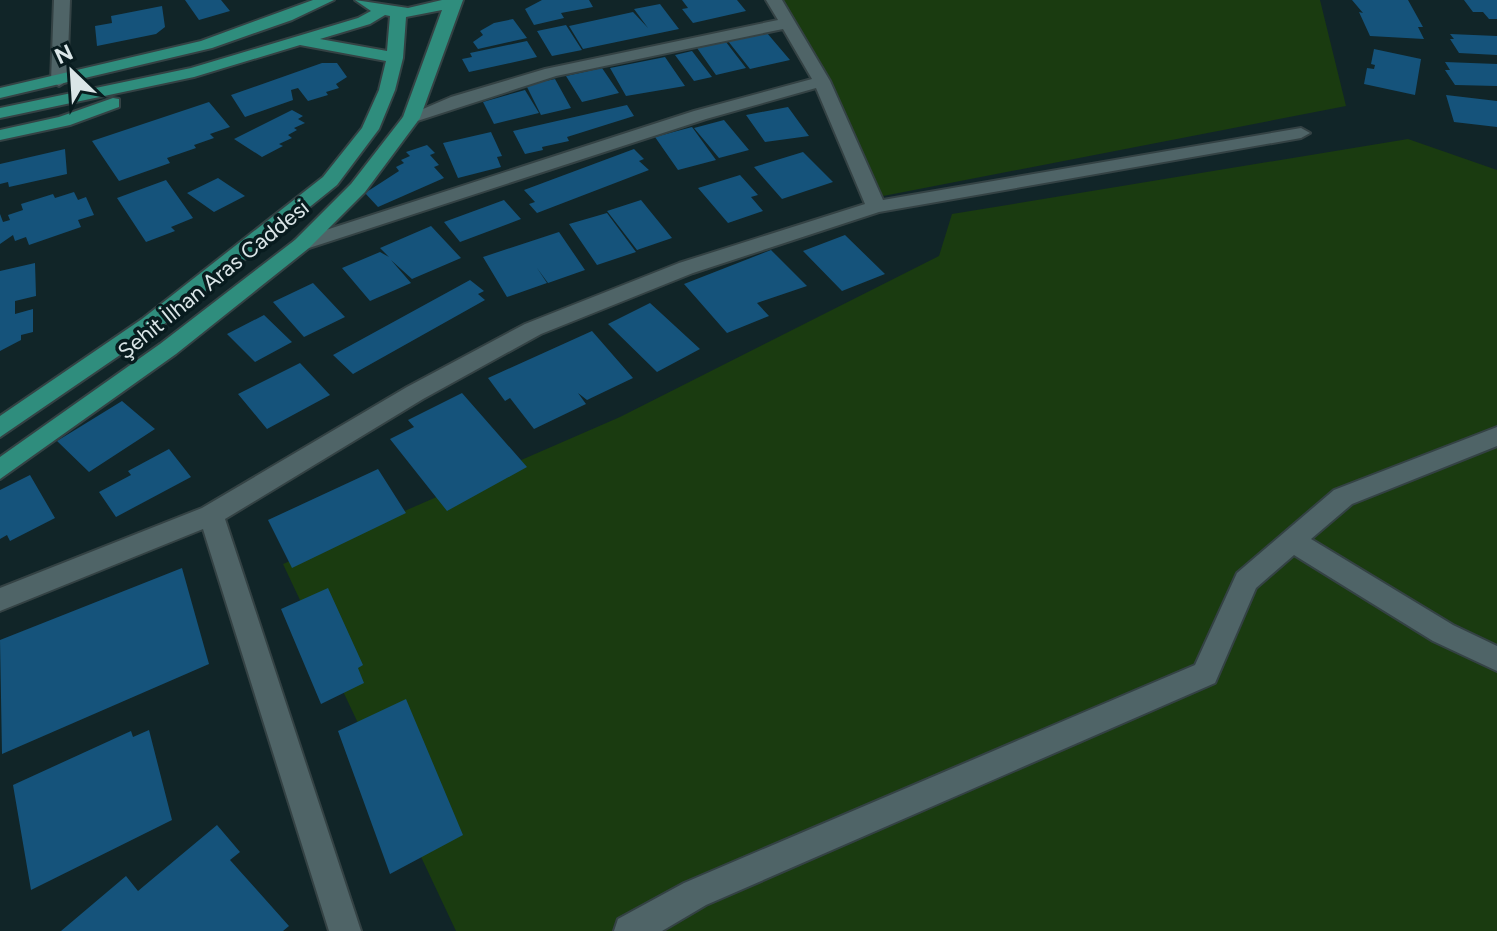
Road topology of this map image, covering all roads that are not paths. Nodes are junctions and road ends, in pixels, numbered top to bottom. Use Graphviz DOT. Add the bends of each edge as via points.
graph roads {
  1 [pos="62,0"];
  2 [pos="326,0"];
  3 [pos="363,0"];
  4 [pos="774,0"];
  5 [pos="454,1"];
  6 [pos="391,11"];
  7 [pos="789,23"];
  8 [pos="292,42"];
  9 [pos="395,58"];
  10 [pos="194,72"];
  11 [pos="59,81"];
  12 [pos="822,81"];
  13 [pos="0,93"];
  14 [pos="0,113"];
  15 [pos="411,118"];
  16 [pos="1301,133"];
  17 [pos="0,135"];
  18 [pos="876,207"];
  19 [pos="302,244"];
  20 [pos="0,428"];
  21 [pos="1497,436"];
  22 [pos="0,470"];
  23 [pos="211,515"];
  24 [pos="1293,541"];
  25 [pos="0,600"];
  26 [pos="1497,659"];
  27 [pos="345,931"];
  28 [pos="630,931"];
  1 -- 11 [label="street"];
  2 -- 11 [label="main road" via="246,34 168,58"];
  3 -- 6 [label="main road"];
  4 -- 7 [label="street"];
  5 -- 6 [label="main road" via="419,12"];
  5 -- 15 [label="main road, Şehit İlhan Aras Caddesi"];
  6 -- 8 [label="main road"];
  6 -- 9 [label="main road, Şehit İlhan Aras Caddesi"];
  7 -- 12 [label="street"];
  7 -- 15 [label="street" via="637,51 487,88"];
  8 -- 9 [label="main road"];
  8 -- 10 [label="main road"];
  9 -- 20 [label="main road, Şehit İlhan Aras Caddesi" via="370,129 330,181 150,324"];
  10 -- 14 [label="main road"];
  10 -- 17 [label="main road" via="64,121"];
  11 -- 13 [label="main road"];
  12 -- 18 [label="street"];
  12 -- 19 [label="street" via="700,115"];
  15 -- 19 [label="main road, Şehit İlhan Aras Caddesi" via="358,188"];
  16 -- 18 [label="street"];
  18 -- 23 [label="street" via="686,268 533,329"];
  19 -- 22 [label="main road, Şehit İlhan Aras Caddesi"];
  21 -- 24 [label="street" via="1343,497"];
  23 -- 25 [label="street"];
  23 -- 27 [label="street"];
  24 -- 26 [label="street" via="1443,633"];
  24 -- 28 [label="street" via="1246,581 1205,674 695,894"];
}
